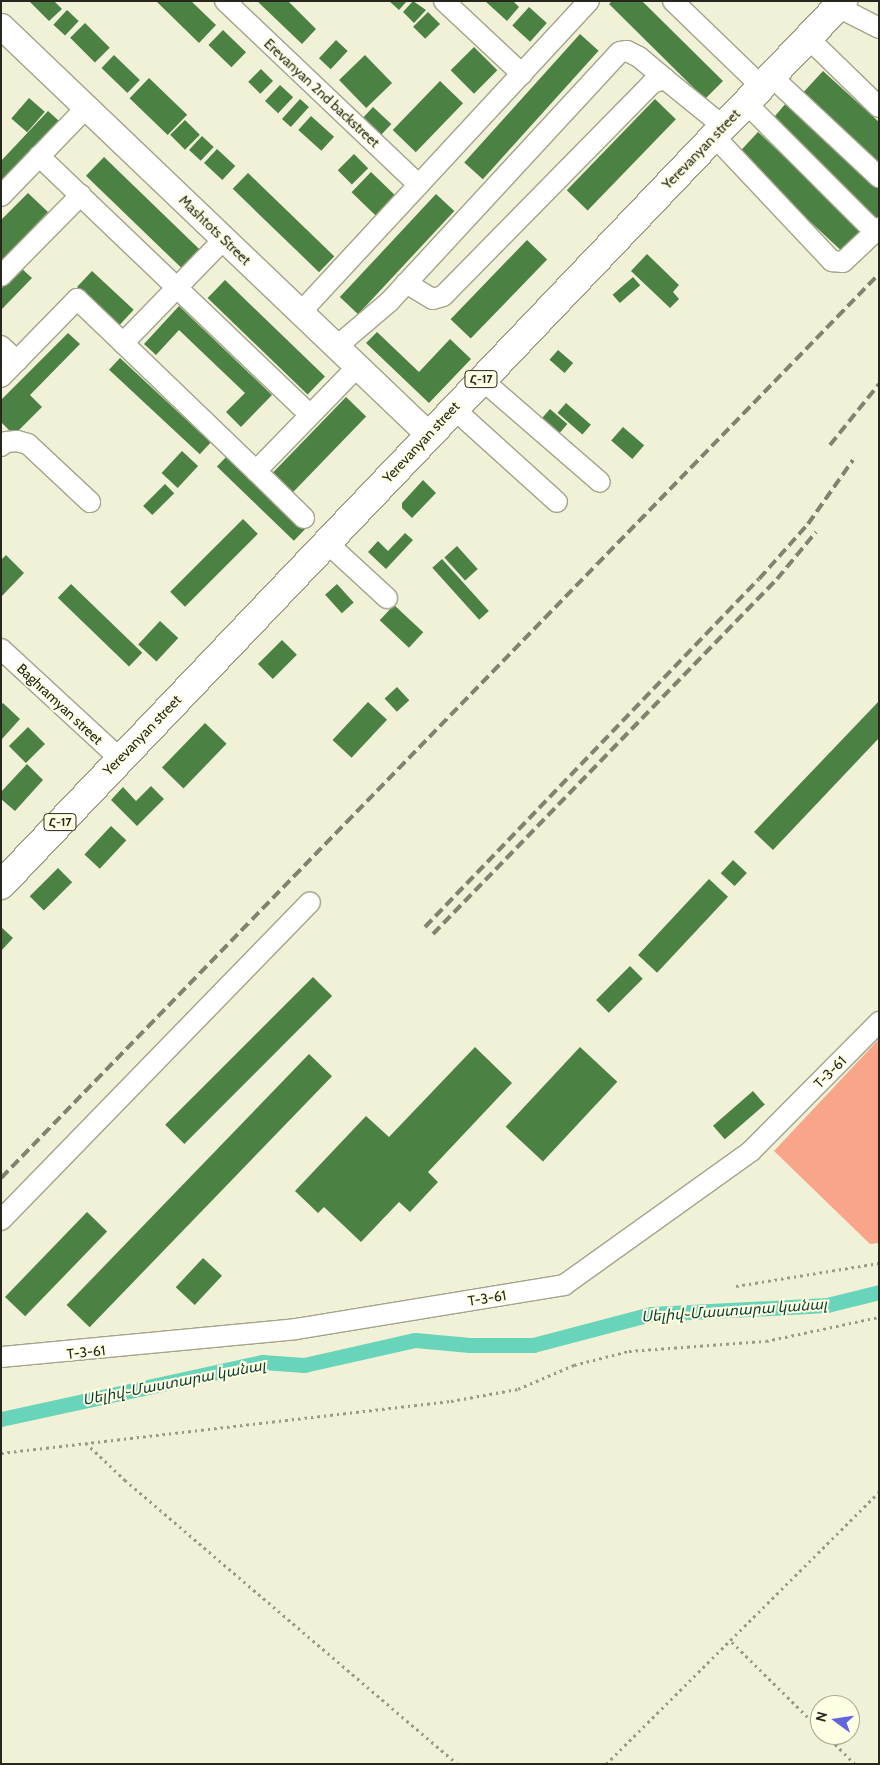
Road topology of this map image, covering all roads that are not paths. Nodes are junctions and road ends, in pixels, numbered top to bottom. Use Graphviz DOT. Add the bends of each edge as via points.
graph roads {
  1 [pos="225,1"];
  2 [pos="444,1"];
  3 [pos="590,1"];
  4 [pos="673,1"];
  5 [pos="840,4"];
  6 [pos="1,26"];
  7 [pos="879,28"];
  8 [pos="808,38"];
  9 [pos="522,74"];
  10 [pos="665,79"];
  11 [pos="759,88"];
  12 [pos="87,107"];
  13 [pos="879,107"];
  14 [pos="719,131"];
  15 [pos="39,156"];
  16 [pos="879,177"];
  17 [pos="419,185"];
  18 [pos="80,195"];
  19 [pos="1,196"];
  20 [pos="877,230"];
  21 [pos="224,239"];
  22 [pos="1,276"];
  23 [pos="406,283"];
  24 [pos="178,287"];
  25 [pos="300,313"];
  26 [pos="123,343"];
  27 [pos="1,346"];
  28 [pos="336,347"];
  29 [pos="17,361"];
  30 [pos="357,367"];
  31 [pos="1,377"];
  32 [pos="481,379"];
  33 [pos="453,408"];
  34 [pos="310,415"];
  35 [pos="428,434"];
  36 [pos="1,446"];
  37 [pos="256,471"];
  38 [pos="600,482"];
  39 [pos="90,502"];
  40 [pos="557,502"];
  41 [pos="304,518"];
  42 [pos="326,542"];
  43 [pos="388,598"];
  44 [pos="1,649"];
  45 [pos="120,758"];
  46 [pos="1,885"];
  47 [pos="310,902"];
  48 [pos="879,1022"];
  49 [pos="1,1220"];
  50 [pos="1,1357"];
  1 -- 17 [label="street, Erevanyan 2nd backstreet"];
  2 -- 9 [label="street"];
  3 -- 9 [label="street"];
  4 -- 11 [label="street"];
  5 -- 7 [label="street"];
  5 -- 8 [label="highway, Yerevanyan street / Հ-17"];
  6 -- 12 [label="main road, Mashtots Street"];
  8 -- 11 [label="highway, Yerevanyan street / Հ-17"];
  8 -- 13 [label="street"];
  9 -- 17 [label="street"];
  10 -- 14 [label="street"];
  10 -- 23 [label="street" via="652,83 610,122 443,296 433,299"];
  10 -- 23 [label="street" via="627,50 620,52"];
  11 -- 14 [label="highway, Yerevanyan street / Հ-17"];
  11 -- 16 [label="street"];
  11 -- 20 [label="street"];
  12 -- 15 [label="street"];
  12 -- 21 [label="main road, Mashtots Street"];
  14 -- 20 [label="street" via="832,261 843,262"];
  14 -- 32 [label="highway, Yerevanyan street / Հ-17"];
  15 -- 18 [label="street"];
  15 -- 19 [label="street"];
  17 -- 25 [label="street"];
  18 -- 22 [label="street"];
  18 -- 24 [label="street"];
  21 -- 24 [label="street"];
  21 -- 25 [label="main road, Mashtots Street"];
  23 -- 28 [label="street"];
  24 -- 26 [label="street"];
  24 -- 34 [label="street"];
  25 -- 28 [label="main road, Mashtots Street"];
  26 -- 29 [label="street" via="77,299"];
  26 -- 37 [label="street"];
  27 -- 29 [label="street"];
  28 -- 30 [label="main road, Mashtots Street"];
  29 -- 31 [label="street"];
  30 -- 34 [label="street"];
  30 -- 35 [label="main road, Mashtots Street"];
  32 -- 33 [label="highway, Yerevanyan street / Հ-17"];
  32 -- 38 [label="street"];
  33 -- 35 [label="highway, Yerevanyan street / Հ-17"];
  33 -- 40 [label="street"];
  34 -- 37 [label="street"];
  35 -- 42 [label="highway, Yerevanyan street / Հ-17"];
  36 -- 39 [label="street" via="17,441 28,444"];
  37 -- 41 [label="street"];
  42 -- 43 [label="street"];
  42 -- 45 [label="highway, Yerevanyan street / Հ-17"];
  44 -- 45 [label="street, Baghramyan street"];
  45 -- 46 [label="highway, Yerevanyan street / Հ-17"];
  47 -- 49 [label="street"];
  48 -- 50 [label="street, T-3-61" via="751,1151 564,1285 296,1330"];
}
